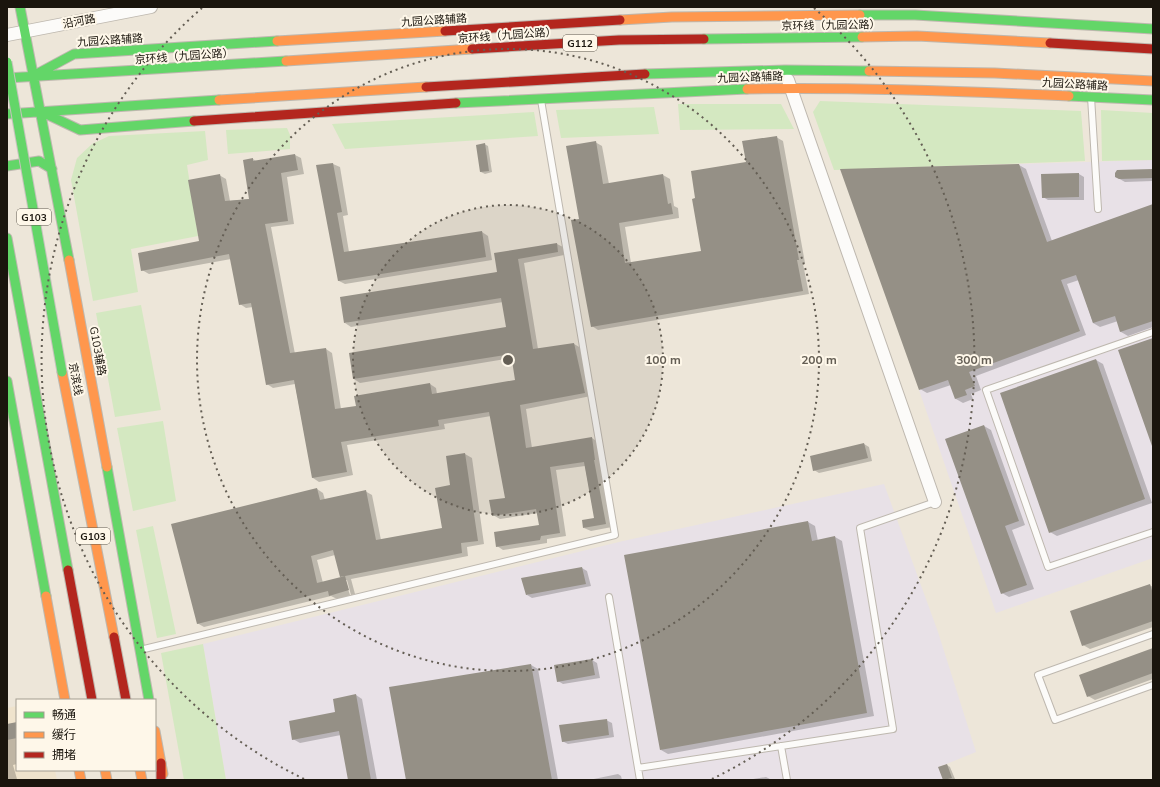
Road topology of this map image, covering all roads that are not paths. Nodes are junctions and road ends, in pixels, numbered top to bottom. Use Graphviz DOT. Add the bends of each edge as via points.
graph roads {
  1 [pos="20,7"];
  2 [pos="151,7"];
  3 [pos="914,11"];
  4 [pos="1153,29"];
  5 [pos="25,32"];
  6 [pos="7,35"];
  7 [pos="917,36"];
  8 [pos="1153,49"];
  9 [pos="7,62"];
  10 [pos="785,70"];
  11 [pos="33,76"];
  12 [pos="7,78"];
  13 [pos="1153,81"];
  14 [pos="790,88"];
  15 [pos="1091,97"];
  16 [pos="540,98"];
  17 [pos="1153,100"];
  18 [pos="41,111"];
  19 [pos="7,114"];
  20 [pos="7,166"];
  21 [pos="52,169"];
  22 [pos="1098,209"];
  23 [pos="7,238"];
  24 [pos="1153,332"];
  25 [pos="7,381"];
  26 [pos="935,502"];
  27 [pos="1153,532"];
  28 [pos="609,597"];
  29 [pos="1153,634"];
  30 [pos="140,650"];
  31 [pos="1153,685"];
  32 [pos="65,699"];
  33 [pos="92,699"];
  34 [pos="126,699"];
  35 [pos="149,699"];
  36 [pos="156,736"];
  37 [pos="781,746"];
  38 [pos="161,763"];
  39 [pos="638,768"];
  40 [pos="161,780"];
  41 [pos="164,780"];
  42 [pos="640,780"];
  43 [pos="787,780"];
  1 -- 5 [label="main road, G103辅路"];
  2 -- 5 [label="street, 沿河路"];
  3 -- 4 [label="main road, 九园公路辅路"];
  3 -- 7 [label="street"];
  3 -- 11 [label="main road, 九园公路辅路" via="672,17 74,54"];
  5 -- 6 [label="street, 沿河路"];
  5 -- 11 [label="main road, G103辅路"];
  7 -- 8 [label="main road, 京环线（九园公路） / G112"];
  7 -- 11 [label="main road, 京环线（九园公路） / G112" via="619,40"];
  9 -- 34 [label="main road, 京滨线 / G103, bridge" via="62,372"];
  10 -- 13 [label="main road" via="996,73"];
  10 -- 14 [label="street"];
  10 -- 18 [label="main road" via="607,74"];
  11 -- 12 [label="main road, 京环线（九园公路） / G112"];
  11 -- 18 [label="main road, G103辅路"];
  14 -- 15 [label="main road, 九园公路辅路"];
  14 -- 16 [label="main road, 九园公路辅路"];
  14 -- 26 [label="street"];
  15 -- 17 [label="main road, 九园公路辅路"];
  15 -- 22 [label="lane"];
  16 -- 18 [label="main road, 九园公路辅路" via="80,130"];
  16 -- 30 [label="lane" via="614,535"];
  18 -- 19 [label="main road"];
  18 -- 21 [label="main road, G103辅路"];
  20 -- 21 [label="main road" via="39,161"];
  21 -- 30 [label="main road, G103辅路"];
  23 -- 33 [label="main road, G103"];
  24 -- 27 [label="lane" via="986,390 1048,567"];
  25 -- 32 [label="main road"];
  26 -- 37 [label="lane" via="860,528 892,729"];
  28 -- 39 [label="lane"];
  29 -- 31 [label="lane" via="1038,676 1055,720"];
  30 -- 35 [label="main road, G103辅路"];
  36 -- 38 [label="main road"];
  37 -- 39 [label="lane"];
  37 -- 43 [label="lane"];
  38 -- 40 [label="main road"];
  38 -- 41 [label="main road"];
  39 -- 42 [label="lane"];
}
